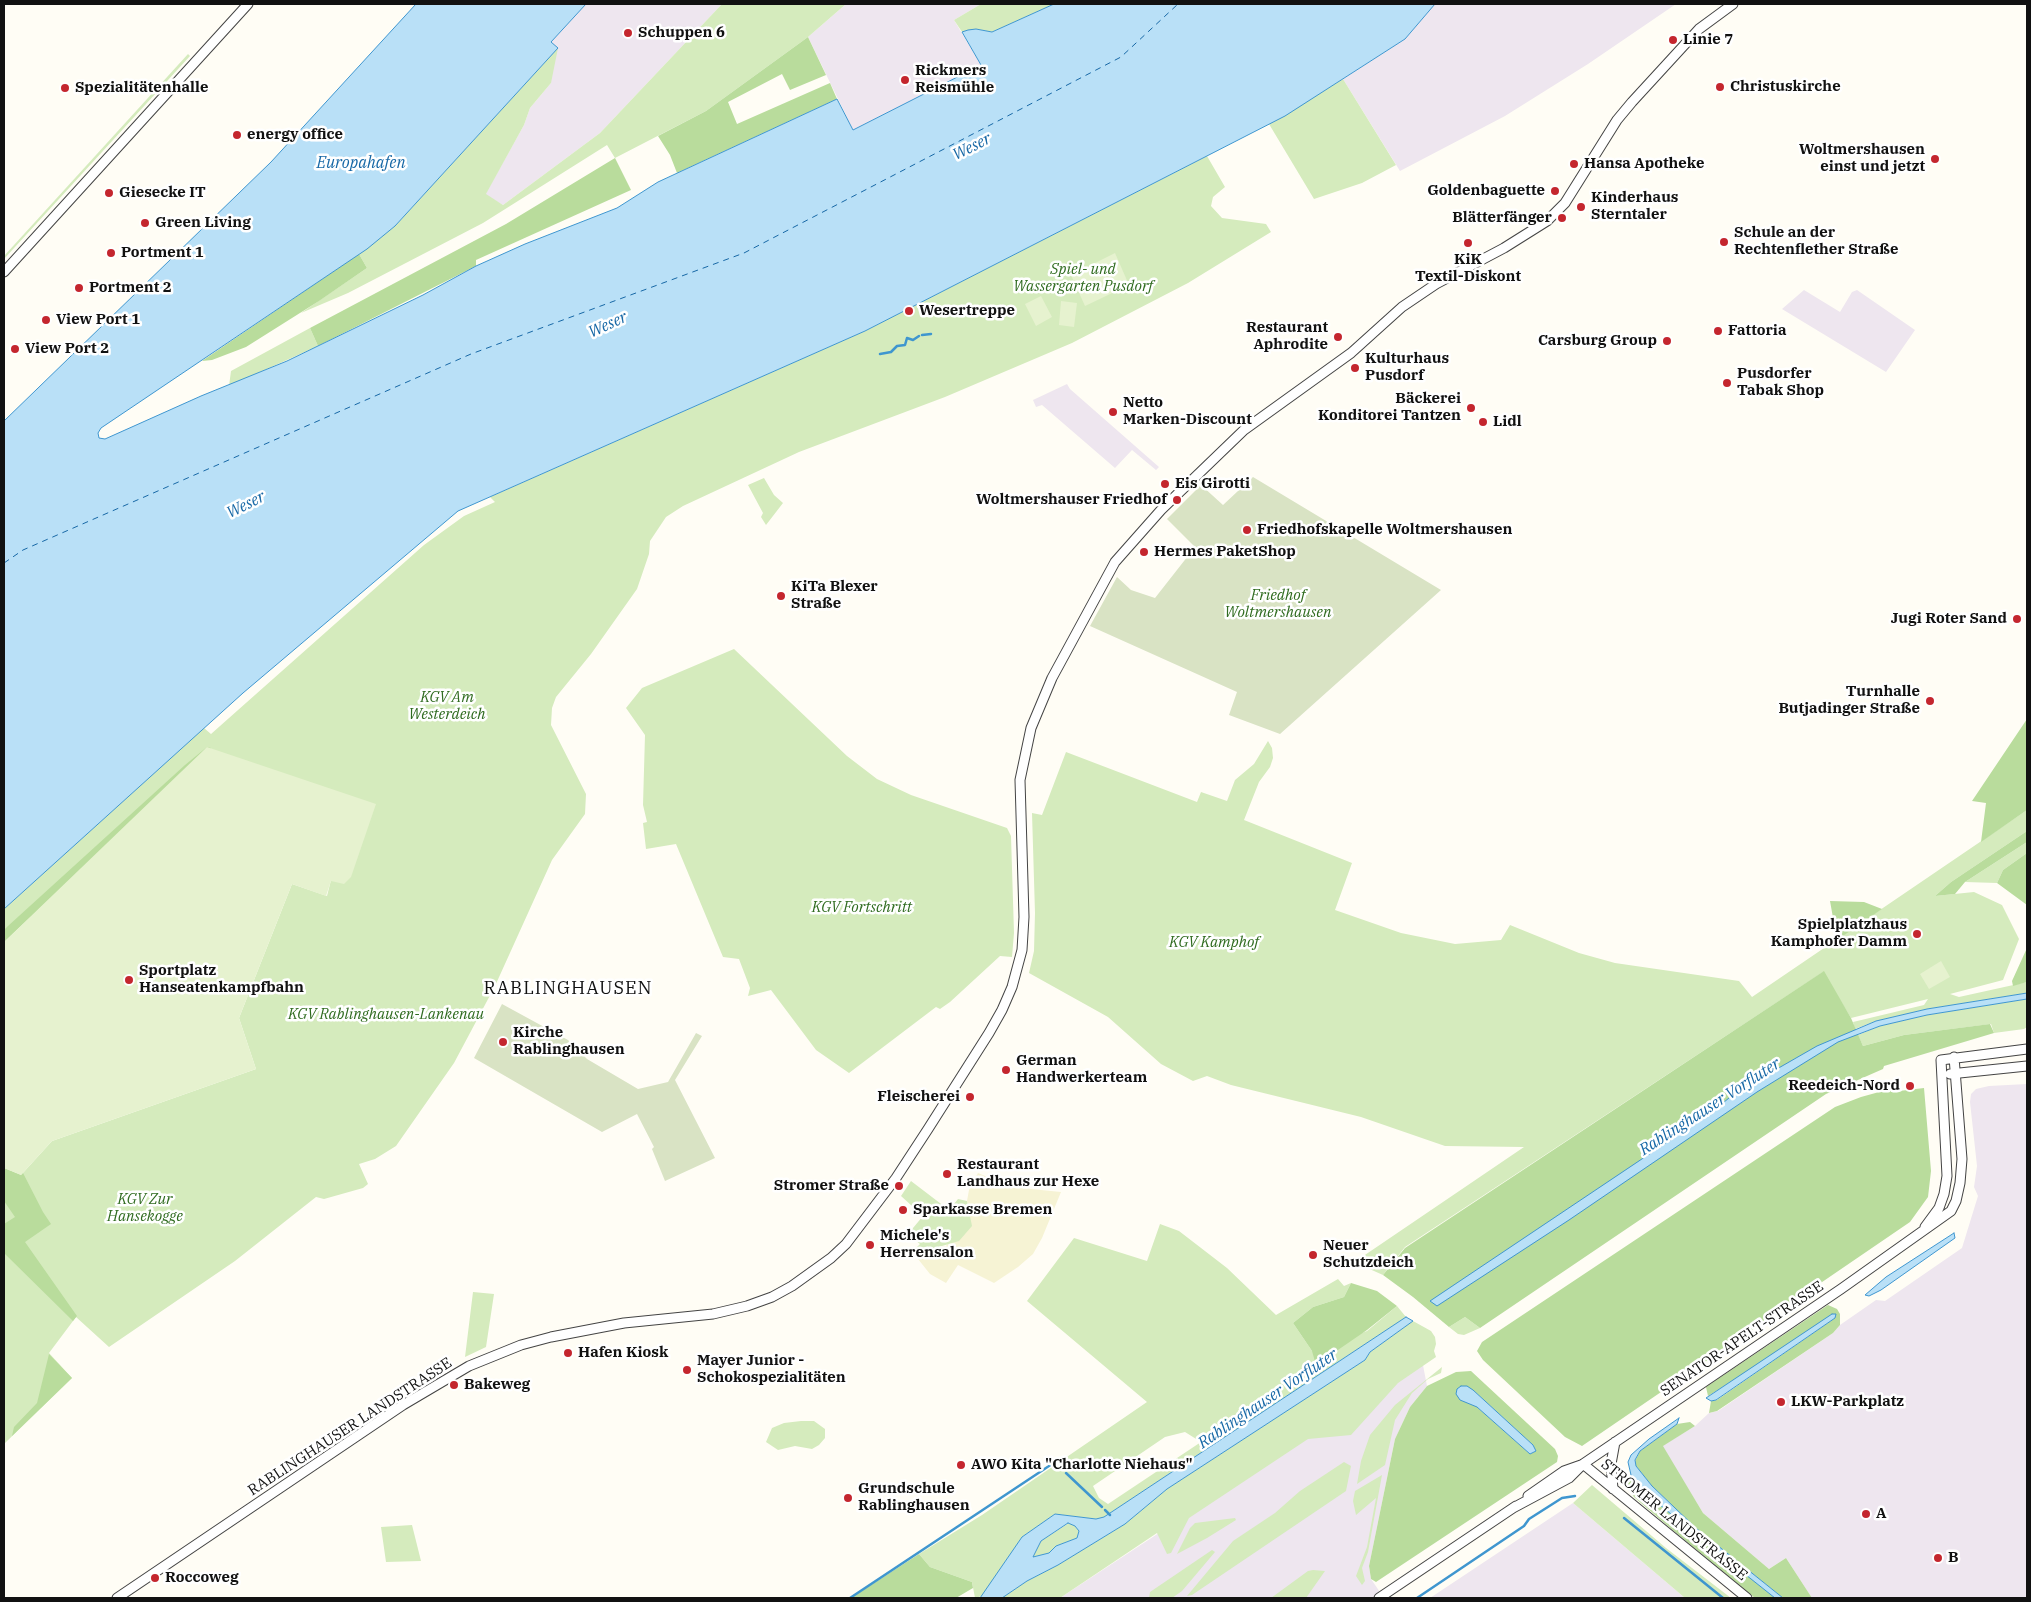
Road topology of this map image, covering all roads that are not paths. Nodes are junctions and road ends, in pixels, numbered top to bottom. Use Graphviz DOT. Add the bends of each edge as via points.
graph roads {
  1 [pos="248,4"];
  2 [pos="1732,4"];
  3 [pos="4,272"];
  4 [pos="2027,1049"];
  5 [pos="1954,1057"];
  6 [pos="2027,1066"];
  7 [pos="1956,1074"];
  8 [pos="1942,1076"];
  9 [pos="1917,1237"];
  10 [pos="1615,1442"];
  11 [pos="1584,1464"];
  12 [pos="1613,1489"];
  13 [pos="117,1598"];
  14 [pos="1379,1598"];
  15 [pos="1747,1598"];
  1 -- 3 [label="street"];
  2 -- 13 [label="street, RABLINGHAUSER LANDSTRASSE" via="1699,29 1632,102 1570,196 1547,221 1402,307 1351,354 1244,430 1161,510 1115,562 1052,678 1031,728 1020,780 1022,950 1012,987 989,1033 928,1129 860,1228 831,1258 772,1297 732,1310 624,1323 551,1337 469,1366 403,1405"];
  4 -- 5 [label="street"];
  5 -- 7 [label="street, SENATOR-APELT-STRASSE"];
  5 -- 8 [label="street, SENATOR-APELT-STRASSE" via="1941,1060"];
  6 -- 7 [label="street"];
  7 -- 8 [label="street"];
  7 -- 9 [label="street, SENATOR-APELT-STRASSE" via="1962,1159 1956,1201 1951,1211"];
  8 -- 9 [label="street, SENATOR-APELT-STRASSE" via="1947,1176 1939,1208"];
  9 -- 10 [label="street, SENATOR-APELT-STRASSE"];
  10 -- 11 [label="street, SENATOR-APELT-STRASSE"];
  10 -- 12 [label="street" via="1611,1464"];
  11 -- 12 [label="street, STROMER LANDSTRASSE"];
  11 -- 14 [label="street, SENATOR-APELT-STRASSE" via="1564,1471"];
  12 -- 15 [label="street, STROMER LANDSTRASSE"];
}
